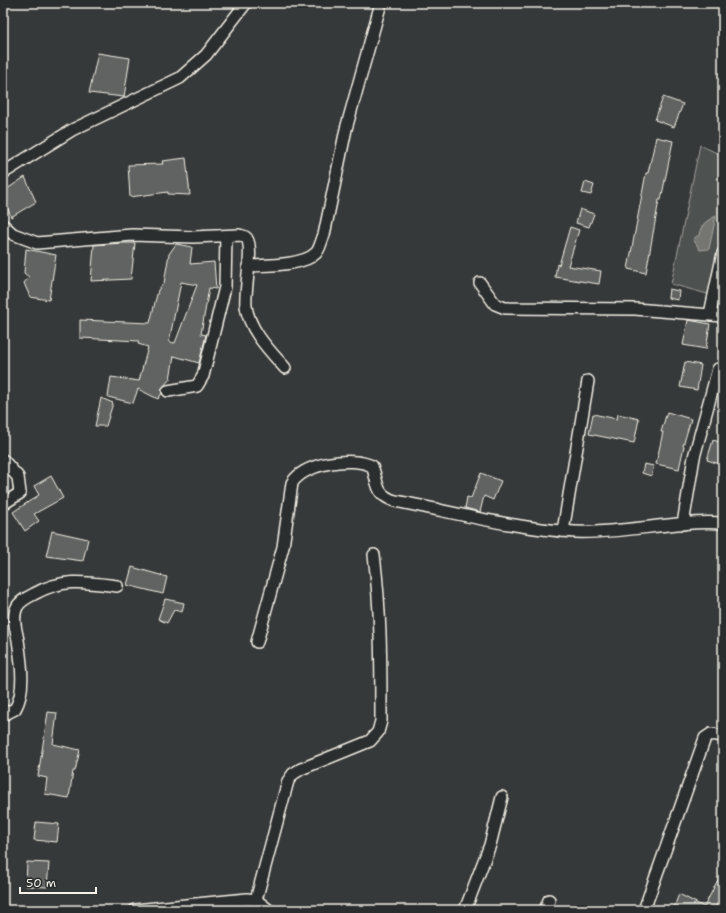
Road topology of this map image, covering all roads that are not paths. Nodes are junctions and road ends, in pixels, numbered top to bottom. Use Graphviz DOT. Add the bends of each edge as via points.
graph roads {
  1 [pos="246,3"];
  2 [pos="382,3"];
  3 [pos="3,174"];
  4 [pos="3,225"];
  5 [pos="226,236"];
  6 [pos="723,253"];
  7 [pos="248,266"];
  8 [pos="480,283"];
  9 [pos="710,314"];
  10 [pos="723,316"];
  11 [pos="285,368"];
  12 [pos="718,369"];
  13 [pos="588,381"];
  14 [pos="168,391"];
  15 [pos="3,460"];
  16 [pos="3,504"];
  17 [pos="723,523"];
  18 [pos="683,524"];
  19 [pos="563,531"];
  20 [pos="374,555"];
  21 [pos="117,586"];
  22 [pos="257,642"];
  23 [pos="3,715"];
  24 [pos="723,736"];
  25 [pos="502,797"];
  26 [pos="256,900"];
  27 [pos="135,910"];
  28 [pos="269,910"];
  29 [pos="465,910"];
  30 [pos="644,910"];
  1 -- 3 [label="street" via="206,55 180,78 72,130"];
  2 -- 7 [label="street" via="346,129 324,235 318,252 310,258 294,262"];
  4 -- 5 [label="street" via="13,234 37,242 132,235"];
  5 -- 7 [label="street" via="240,235 248,240"];
  5 -- 14 [label="street" via="226,287 203,376 197,386"];
  6 -- 9 [label="street"];
  7 -- 11 [label="street" via="246,306 250,322"];
  8 -- 9 [label="street" via="495,304 505,308 635,309"];
  9 -- 10 [label="street"];
  12 -- 18 [label="street" via="694,457"];
  13 -- 19 [label="street"];
  15 -- 16 [label="street" via="18,476 20,493"];
  17 -- 18 [label="street"];
  18 -- 19 [label="street" via="601,532"];
  19 -- 22 [label="street" via="530,527 386,498 380,492 372,466 367,463 338,462 305,471 296,476 292,483 283,547"];
  20 -- 26 [label="street" via="380,600 381,644 378,732 370,741 293,774 288,781"];
  21 -- 23 [label="street" via="80,582 57,584 26,598 18,605 15,614 21,693 15,709"];
  24 -- 30 [label="street" via="711,734 705,738"];
  25 -- 29 [label="street" via="490,845"];
  26 -- 27 [label="street"];
  26 -- 28 [label="street"];
}
